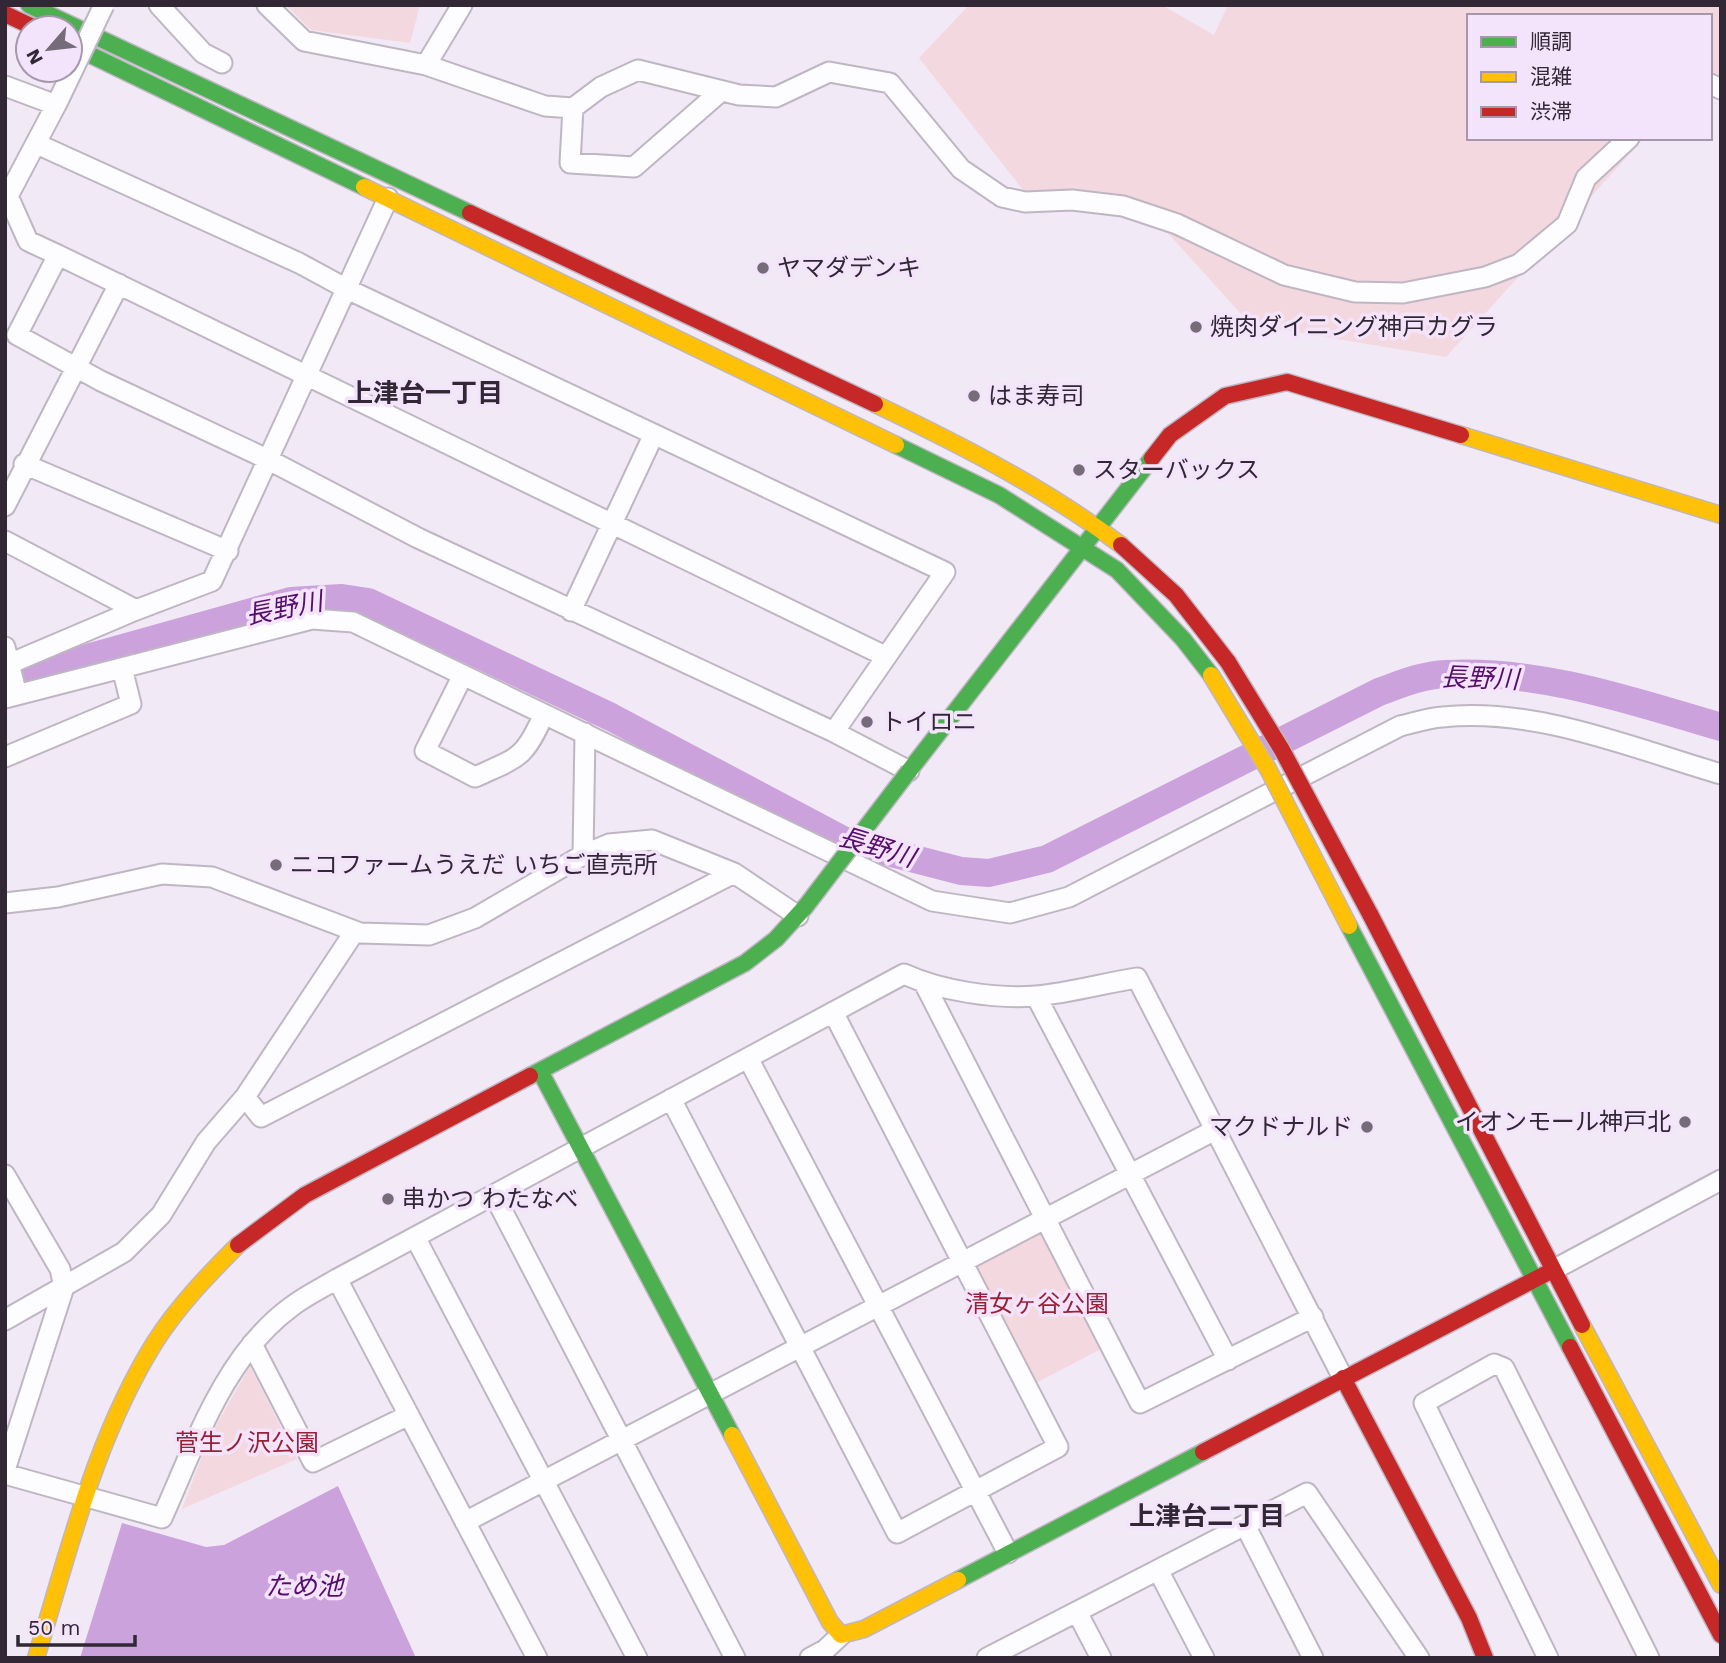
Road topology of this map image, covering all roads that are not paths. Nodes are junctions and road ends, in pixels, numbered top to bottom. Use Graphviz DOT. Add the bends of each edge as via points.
graph roads {
  1 [pos="29,5"];
  2 [pos="104,5"];
  3 [pos="159,5"];
  4 [pos="268,5"];
  5 [pos="462,5"];
  6 [pos="84,52"];
  7 [pos="222,63"];
  8 [pos="426,65"];
  9 [pos="5,86"];
  10 [pos="720,92"];
  11 [pos="58,101"];
  12 [pos="573,108"];
  13 [pos="1628,140"];
  14 [pos="37,144"];
  15 [pos="388,198"];
  16 [pos="58,255"];
  17 [pos="119,284"];
  18 [pos="347,289"];
  19 [pos="76,367"];
  20 [pos="307,375"];
  21 [pos="654,433"];
  22 [pos="267,459"];
  23 [pos="24,464"];
  24 [pos="5,506"];
  25 [pos="1721,516"];
  26 [pos="614,523"];
  27 [pos="1096,526"];
  28 [pos="5,541"];
  29 [pos="1080,547"];
  30 [pos="228,551"];
  31 [pos="136,610"];
  32 [pos="571,611"];
  33 [pos="7,656"];
  34 [pos="885,656"];
  35 [pos="122,668"];
  36 [pos="463,675"];
  37 [pos="11,696"];
  38 [pos="544,713"];
  39 [pos="834,732"];
  40 [pos="585,733"];
  41 [pos="5,757"];
  42 [pos="909,771"];
  43 [pos="1721,774"];
  44 [pos="583,855"];
  45 [pos="734,873"];
  46 [pos="5,903"];
  47 [pos="802,911"];
  48 [pos="355,931"];
  49 [pos="924,983"];
  50 [pos="1036,996"];
  51 [pos="833,1012"];
  52 [pos="748,1058"];
  53 [pos="540,1071"];
  54 [pos="245,1097"];
  55 [pos="671,1099"];
  56 [pos="1215,1130"];
  57 [pos="580,1148"];
  58 [pos="1130,1174"];
  59 [pos="5,1175"];
  60 [pos="1721,1180"];
  61 [pos="494,1195"];
  62 [pos="1045,1219"];
  63 [pos="415,1237"];
  64 [pos="962,1262"];
  65 [pos="1553,1270"];
  66 [pos="337,1279"];
  67 [pos="1533,1279"];
  68 [pos="64,1287"];
  69 [pos="878,1306"];
  70 [pos="1314,1317"];
  71 [pos="5,1320"];
  72 [pos="252,1344"];
  73 [pos="800,1347"];
  74 [pos="1227,1360"];
  75 [pos="1343,1378"];
  76 [pos="710,1394"];
  77 [pos="409,1415"];
  78 [pos="621,1441"];
  79 [pos="5,1472"];
  80 [pos="544,1481"];
  81 [pos="976,1492"];
  82 [pos="88,1495"];
  83 [pos="466,1522"];
  84 [pos="1245,1525"];
  85 [pos="1009,1553"];
  86 [pos="1158,1570"];
  87 [pos="1721,1585"];
  88 [pos="1077,1612"];
  89 [pos="841,1635"];
  90 [pos="1721,1635"];
  91 [pos="822,1655"];
  92 [pos="990,1657"];
  93 [pos="37,1658"];
  94 [pos="537,1658"];
  95 [pos="637,1658"];
  96 [pos="735,1658"];
  97 [pos="1101,1658"];
  98 [pos="1204,1658"];
  99 [pos="1313,1658"];
  100 [pos="1419,1658"];
  101 [pos="1485,1658"];
  102 [pos="1548,1658"];
  103 [pos="1649,1658"];
  1 -- 27 [label="street" via="959,444"];
  2 -- 11 [label="street, bridge"];
  3 -- 7 [label="street" via="203,53"];
  4 -- 8 [label="street" via="304,41"];
  5 -- 8 [label="street"];
  6 -- 15 [label="street"];
  8 -- 12 [label="street" via="545,106"];
  9 -- 11 [label="street"];
  10 -- 12 [label="street" via="638,70"];
  10 -- 12 [label="street" via="634,167 570,163"];
  10 -- 13 [label="street" via="776,97 829,72 890,83 961,169 1002,197 1123,206 1177,223 1284,275 1355,292 1403,293 1485,277 1519,264 1567,224 1586,178"];
  11 -- 14 [label="street"];
  14 -- 16 [label="street" via="8,196 28,241"];
  14 -- 18 [label="street"];
  15 -- 18 [label="street"];
  15 -- 29 [label="street" via="999,495"];
  16 -- 17 [label="street"];
  16 -- 19 [label="street" via="17,335"];
  17 -- 19 [label="street"];
  17 -- 20 [label="street"];
  18 -- 20 [label="street"];
  18 -- 21 [label="street"];
  19 -- 22 [label="street"];
  19 -- 23 [label="street"];
  20 -- 22 [label="street"];
  20 -- 26 [label="street"];
  21 -- 26 [label="street"];
  21 -- 34 [label="street" via="945,572"];
  22 -- 30 [label="street"];
  22 -- 32 [label="street"];
  23 -- 24 [label="street"];
  23 -- 30 [label="street"];
  25 -- 27 [label="street" via="1287,382 1225,396 1170,435"];
  26 -- 32 [label="street"];
  26 -- 34 [label="street"];
  27 -- 29 [label="street"];
  27 -- 65 [label="street, bridge" via="1169,587 1228,662 1282,750 1370,914"];
  28 -- 31 [label="street"];
  29 -- 42 [label="street"];
  29 -- 67 [label="street, bridge" via="1117,570 1210,675 1268,769"];
  30 -- 31 [label="street" via="212,581"];
  31 -- 33 [label="street"];
  32 -- 39 [label="street"];
  33 -- 37 [label="street"];
  34 -- 39 [label="street"];
  35 -- 36 [label="street" via="312,619 353,622"];
  35 -- 37 [label="street"];
  35 -- 41 [label="street" via="131,704"];
  36 -- 38 [label="street"];
  36 -- 38 [label="street" via="425,751 475,777 530,746"];
  38 -- 40 [label="street"];
  39 -- 42 [label="street"];
  40 -- 43 [label="street" via="932,901 1010,913 1069,897 1400,726 1439,717 1470,715 1555,725"];
  40 -- 44 [label="street"];
  42 -- 47 [label="street, bridge"];
  44 -- 45 [label="street" via="608,844 652,840"];
  44 -- 48 [label="street" via="475,918 429,935"];
  45 -- 47 [label="street"];
  45 -- 54 [label="street" via="261,1117"];
  46 -- 48 [label="street" via="58,897 162,874 212,877"];
  47 -- 53 [label="street" via="745,963"];
  48 -- 54 [label="street"];
  49 -- 50 [label="street" via="991,995"];
  49 -- 51 [label="street" via="904,974"];
  49 -- 62 [label="street"];
  50 -- 56 [label="street" via="1137,978"];
  50 -- 58 [label="street"];
  51 -- 52 [label="street"];
  51 -- 64 [label="street"];
  52 -- 55 [label="street"];
  52 -- 69 [label="street"];
  53 -- 57 [label="street"];
  53 -- 82 [label="street" via="304,1195 229,1251 182,1302 139,1366 111,1422"];
  54 -- 68 [label="street" via="206,1142 161,1215 124,1252"];
  55 -- 57 [label="street"];
  55 -- 73 [label="street"];
  56 -- 58 [label="street"];
  56 -- 70 [label="street"];
  57 -- 61 [label="street"];
  57 -- 76 [label="street"];
  58 -- 62 [label="street"];
  58 -- 74 [label="street"];
  59 -- 68 [label="street" via="60,1269"];
  60 -- 65 [label="street"];
  61 -- 63 [label="street"];
  61 -- 78 [label="street"];
  62 -- 64 [label="street"];
  62 -- 74 [label="street" via="1140,1403"];
  63 -- 66 [label="street"];
  63 -- 80 [label="street"];
  64 -- 69 [label="street"];
  64 -- 81 [label="street" via="1058,1447"];
  65 -- 67 [label="street"];
  65 -- 87 [label="street"];
  66 -- 72 [label="street" via="290,1308"];
  66 -- 77 [label="street"];
  67 -- 75 [label="street"];
  67 -- 90 [label="street"];
  68 -- 71 [label="street"];
  68 -- 79 [label="street"];
  69 -- 73 [label="street"];
  69 -- 81 [label="street"];
  70 -- 74 [label="street"];
  70 -- 75 [label="street"];
  72 -- 77 [label="street" via="313,1462"];
  72 -- 82 [label="street" via="225,1385 162,1518"];
  73 -- 76 [label="street"];
  73 -- 81 [label="street" via="897,1533"];
  75 -- 85 [label="street"];
  75 -- 101 [label="street" via="1469,1618"];
  76 -- 78 [label="street"];
  76 -- 89 [label="street"];
  77 -- 83 [label="street"];
  78 -- 80 [label="street"];
  78 -- 96 [label="street"];
  79 -- 82 [label="street"];
  80 -- 83 [label="street"];
  80 -- 95 [label="street"];
  81 -- 85 [label="street"];
  82 -- 93 [label="street"];
  83 -- 94 [label="street"];
  84 -- 86 [label="street"];
  84 -- 99 [label="street"];
  84 -- 100 [label="street" via="1307,1493"];
  85 -- 89 [label="street" via="864,1629"];
  86 -- 88 [label="street"];
  86 -- 98 [label="street"];
  88 -- 92 [label="street"];
  88 -- 97 [label="street"];
  89 -- 91 [label="street"];
  102 -- 103 [label="street" via="1424,1402 1494,1364 1504,1368"];
}
